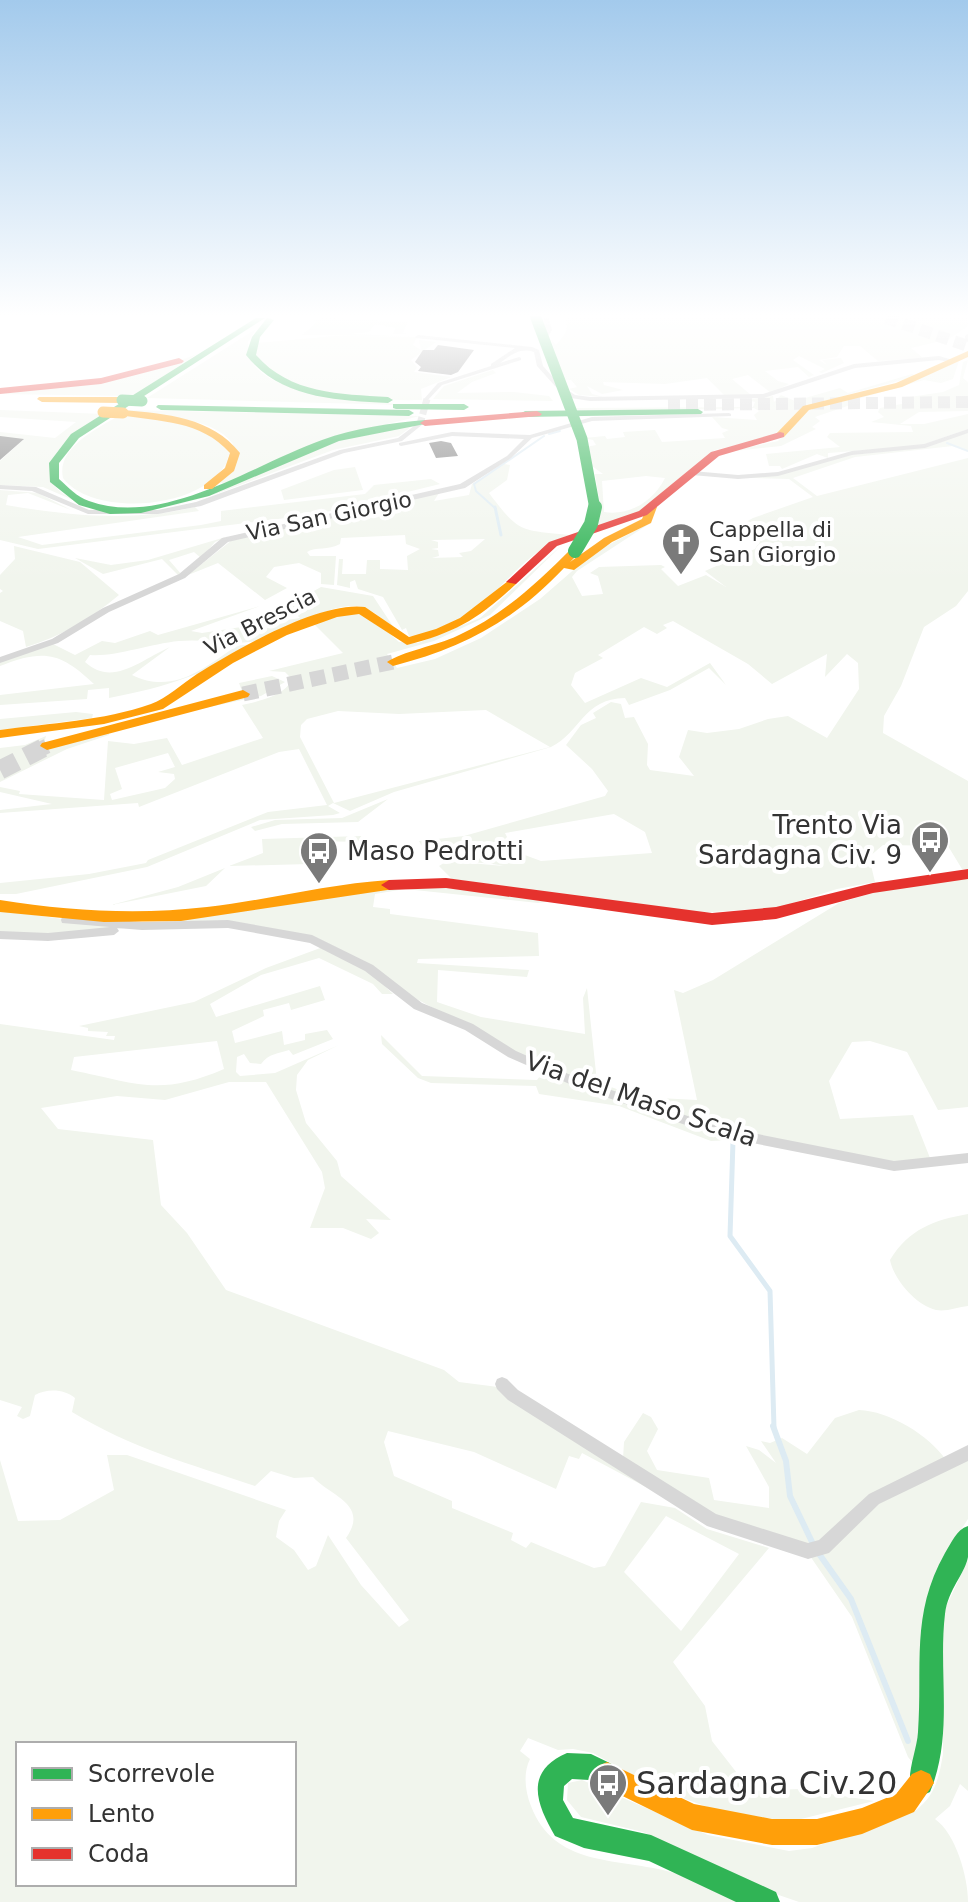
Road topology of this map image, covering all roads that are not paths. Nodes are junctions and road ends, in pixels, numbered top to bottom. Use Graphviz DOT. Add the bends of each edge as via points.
graph roads {
  1 [pos="115,407"];
  2 [pos="119,407"];
  3 [pos="121,407"];
  4 [pos="123,407"];
  5 [pos="142,407"];
  6 [pos="559,407"];
  7 [pos="568,407"];
  8 [pos="811,407"];
  9 [pos="127,408"];
  10 [pos="127,408"];
  11 [pos="127,408"];
  12 [pos="698,412"];
  13 [pos="537,414"];
  14 [pos="729,415"];
  15 [pos="420,424"];
  16 [pos="968,431"];
  17 [pos="530,437"];
  18 [pos="342,451"];
  19 [pos="692,473"];
  20 [pos="0,487"];
  21 [pos="652,507"];
  22 [pos="571,550"];
  23 [pos="514,613"];
  24 [pos="0,660"];
  25 [pos="158,706"];
  26 [pos="0,734"];
  27 [pos="47,746"];
  28 [pos="968,874"];
  29 [pos="0,906"];
  30 [pos="61,916"];
  31 [pos="142,926"];
  32 [pos="0,935"];
  33 [pos="968,1158"];
  34 [pos="502,1384"];
  35 [pos="968,1453"];
  36 [pos="968,1537"];
  37 [pos="766,1902"];
  1 -- 4 [label="main road"];
  2 -- 4 [label="main road"];
  3 -- 13 [label="main road" via="59,453 52,472 74,499 98,506 153,508 211,493 352,433"];
  4 -- 5 [label="main road"];
  4 -- 9 [label="main road"];
  4 -- 13 [label="main road"];
  6 -- 22 [label="main road" via="583,491 582,519"];
  7 -- 22 [label="main road, bridge" via="593,490 592,519"];
  8 -- 19 [label="main road, Via Brescia" via="777,439 720,452"];
  10 -- 11 [label="main road" via="187,422 224,438 233,460 226,473 210,486 159,503 111,503 69,488 59,469 65,454"];
  12 -- 13 [label="main road"];
  14 -- 17 [label="street" via="592,419"];
  15 -- 18 [label="street" via="400,440"];
  16 -- 19 [label="street" via="925,446 844,455 778,474"];
  17 -- 18 [label="street" via="452,434 357,453"];
  17 -- 24 [label="street, Via San Giorgio" via="498,465 462,486 225,540 182,576 106,610 55,641"];
  18 -- 20 [label="street" via="198,504 158,512 95,513 69,507 37,490"];
  19 -- 21 [label="main road, Via Brescia"];
  21 -- 23 [label="main road" via="647,521 584,556"];
  21 -- 25 [label="main road, Via Brescia" via="629,520 553,544 490,606 454,628 407,641 365,611 333,612"];
  22 -- 23 [label="main road"];
  22 -- 23 [label="main road" via="482,624 390,659 459,644"];
  25 -- 26 [label="main road" via="104,720"];
  25 -- 27 [label="main road" via="242,690"];
  28 -- 30 [label="main road" via="838,894 776,913 712,919 446,883 337,889 195,914"];
  29 -- 30 [label="main road"];
  30 -- 31 [label="street, Via del Maso Scala"];
  31 -- 32 [label="street" via="48,937"];
  31 -- 33 [label="street, Via del Maso Scala" via="240,925 319,941 369,968 418,1006 469,1027 512,1054 578,1083 735,1136 894,1166"];
  34 -- 35 [label="street" via="712,1521 815,1549 874,1499"];
  36 -- 37 [label="main road" via="934,1609 931,1755 919,1789 905,1803 817,1832 772,1832 692,1817 591,1767 567,1766 552,1780 550,1802 564,1827 651,1848"];
}
